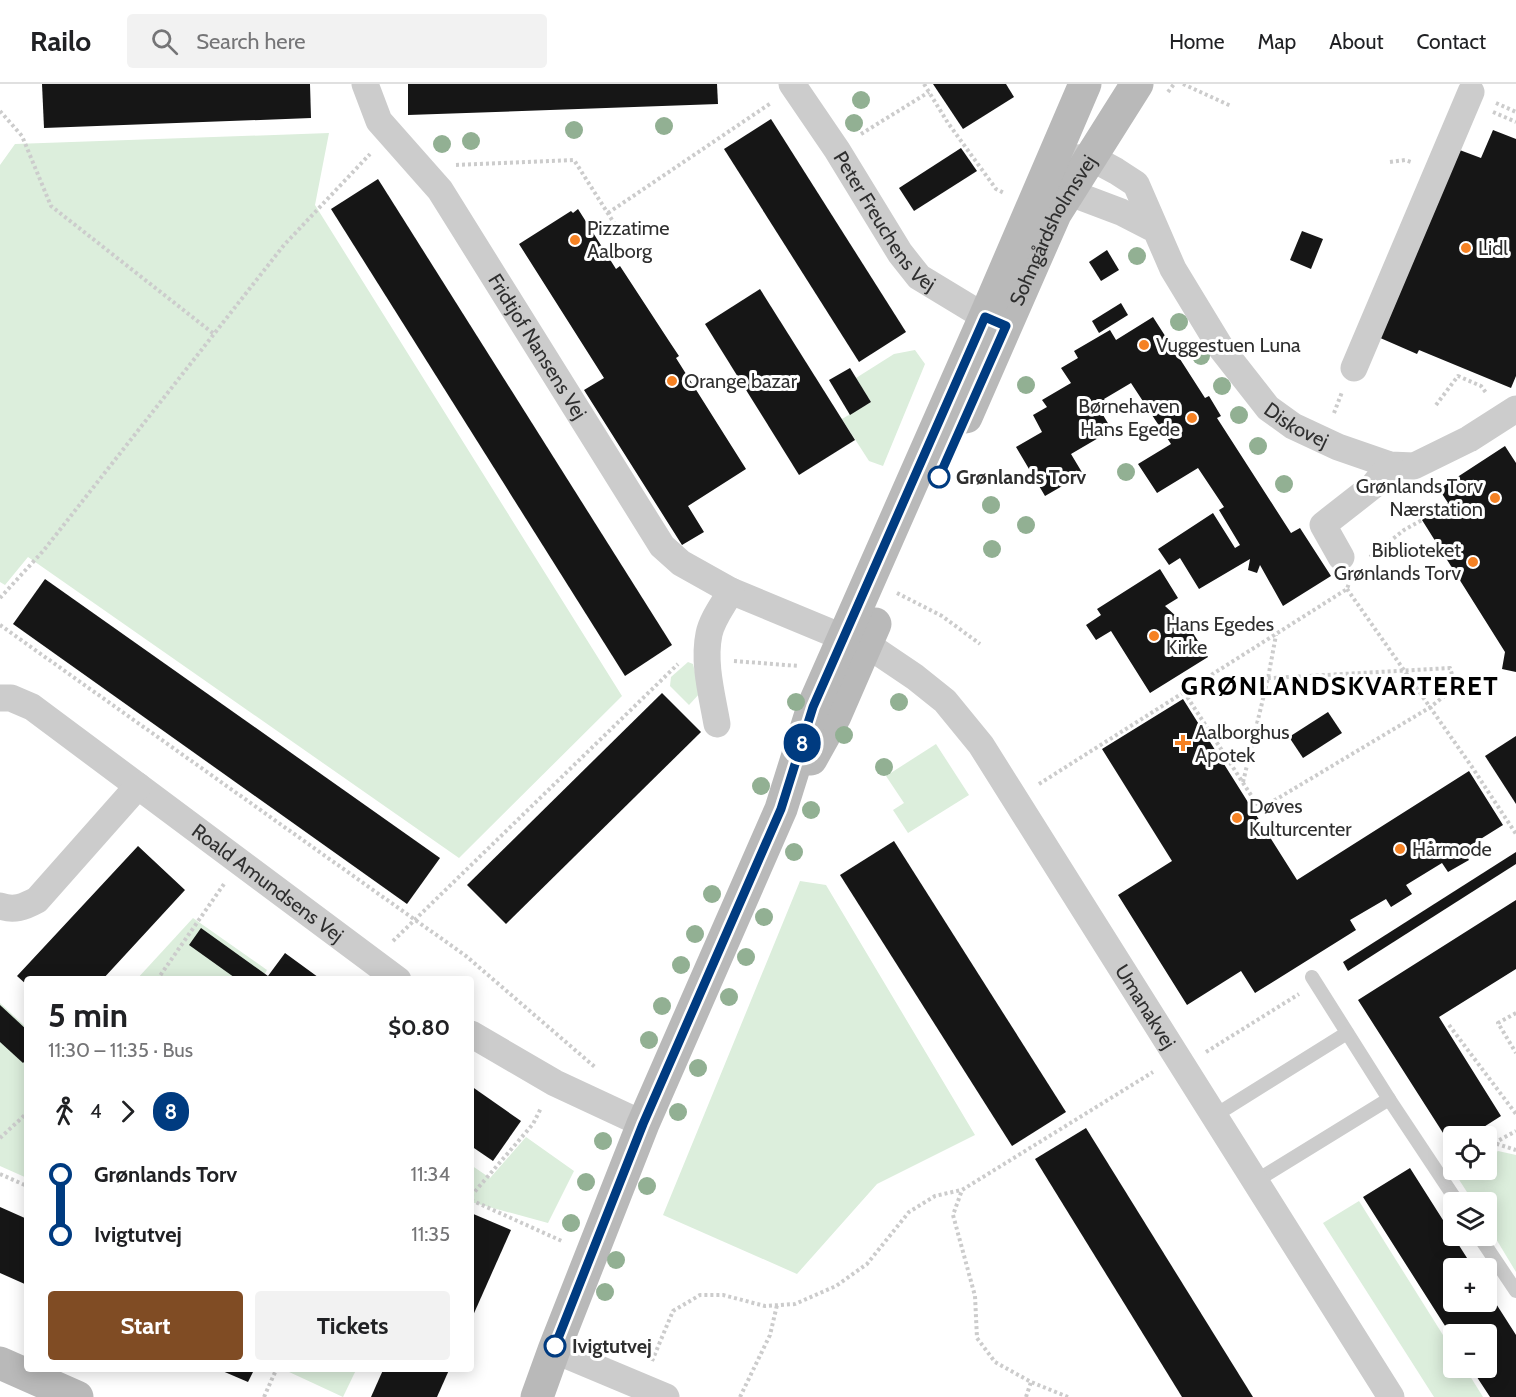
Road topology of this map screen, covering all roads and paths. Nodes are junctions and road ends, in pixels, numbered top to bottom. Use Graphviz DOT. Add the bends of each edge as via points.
graph roads {
  1 [pos="365,84"];
  2 [pos="924,84"];
  3 [pos="1085,84"];
  4 [pos="1124,84"];
  5 [pos="1137,84"];
  6 [pos="1183,84"];
  7 [pos="793,86"];
  8 [pos="929,92"];
  9 [pos="1471,92"];
  10 [pos="1231,106"];
  11 [pos="0,111"];
  12 [pos="390,133"];
  13 [pos="837,150"];
  14 [pos="1090,157"];
  15 [pos="1052,160"];
  16 [pos="430,180"];
  17 [pos="1068,192"];
  18 [pos="1033,205"];
  19 [pos="608,213"];
  20 [pos="614,223"];
  21 [pos="1156,230"];
  22 [pos="996,321"];
  23 [pos="214,334"];
  24 [pos="1354,368"];
  25 [pos="1436,405"];
  26 [pos="1509,413"];
  27 [pos="1322,441"];
  28 [pos="1390,465"];
  29 [pos="1422,520"];
  30 [pos="1345,565"];
  31 [pos="1347,589"];
  32 [pos="890,590"];
  33 [pos="731,591"];
  34 [pos="0,598"];
  35 [pos="0,625"];
  36 [pos="1276,634"];
  37 [pos="855,643"];
  38 [pos="980,644"];
  39 [pos="707,653"];
  40 [pos="803,666"];
  41 [pos="1404,670"];
  42 [pos="1268,678"];
  43 [pos="1202,681"];
  44 [pos="1184,692"];
  45 [pos="0,698"];
  46 [pos="1429,708"];
  47 [pos="717,724"];
  48 [pos="1243,783"];
  49 [pos="138,786"];
  50 [pos="1016,799"];
  51 [pos="1516,834"];
  52 [pos="240,862"];
  53 [pos="0,906"];
  54 [pos="415,919"];
  55 [pos="373,961"];
  56 [pos="160,976"];
  57 [pos="393,976"];
  58 [pos="1314,981"];
  59 [pos="1516,1013"];
  60 [pos="1449,1025"];
  61 [pos="1347,1033"];
  62 [pos="474,1036"];
  63 [pos="1516,1053"];
  64 [pos="1180,1062"];
  65 [pos="599,1071"];
  66 [pos="555,1083"];
  67 [pos="1389,1099"];
  68 [pos="1516,1114"];
  69 [pos="24,1116"];
  70 [pos="1214,1116"];
  71 [pos="643,1124"];
  72 [pos="1516,1131"];
  73 [pos="0,1138"];
  74 [pos="1497,1141"];
  75 [pos="1497,1144"];
  76 [pos="1516,1150"];
  77 [pos="0,1174"];
  78 [pos="1254,1182"];
  79 [pos="24,1184"];
  80 [pos="962,1190"];
  81 [pos="1451,1192"];
  82 [pos="474,1194"];
  83 [pos="474,1199"];
  84 [pos="1486,1246"];
  85 [pos="592,1255"];
  86 [pos="1516,1291"];
  87 [pos="777,1305"];
  88 [pos="554,1350"];
  89 [pos="0,1363"];
  90 [pos="275,1372"];
  91 [pos="1031,1382"];
  92 [pos="654,1392"];
  93 [pos="61,1394"];
  94 [pos="264,1397"];
  95 [pos="537,1397"];
  96 [pos="740,1397"];
  97 [pos="1026,1397"];
  98 [pos="1068,1397"];
  99 [pos="1391,1397"];
  1 -- 12 [label="street, Fridtjof Nansens Vej" via="379,121"];
  2 -- 8 [label="path"];
  3 -- 15 [label="street, Sohngårdsholmsvej"];
  4 -- 14 [label="street"];
  5 -- 14 [label="street, Sohngårdsholmsvej"];
  6 -- 10 [label="path"];
  7 -- 13 [label="street, Peter Freuchens Vej"];
  7 -- 19 [label="path"];
  8 -- 13 [label="path"];
  8 -- 18 [label="path" via="996,189"];
  9 -- 24 [label="street"];
  11 -- 23 [label="path" via="22,136 51,206"];
  12 -- 16 [label="street, Fridtjof Nansens Vej"];
  12 -- 23 [label="path" via="284,245"];
  13 -- 22 [label="street, Peter Freuchens Vej" via="919,277"];
  14 -- 15 [label="street"];
  14 -- 17 [label="street, Sohngårdsholmsvej"];
  14 -- 21 [label="street, Diskovej" via="1136,184"];
  15 -- 17 [label="street"];
  15 -- 18 [label="street, Sohngårdsholmsvej"];
  16 -- 19 [label="path" via="454,165 574,160"];
  16 -- 33 [label="street, Fridtjof Nansens Vej" via="440,190 662,546 681,563"];
  17 -- 21 [label="street"];
  17 -- 22 [label="street, Sohngårdsholmsvej"];
  18 -- 22 [label="street, Sohngårdsholmsvej"];
  19 -- 20 [label="path"];
  21 -- 27 [label="street, Diskovej" via="1197,309 1248,383 1268,408"];
  22 -- 32 [label="street, Sohngårdsholmsvej"];
  22 -- 37 [label="street, Sohngårdsholmsvej"];
  23 -- 34 [label="path" via="44,550"];
  24 -- 27 [label="path"];
  25 -- 26 [label="path" via="1458,376 1481,386"];
  26 -- 28 [label="street, Diskovej" via="1469,439 1414,466"];
  27 -- 28 [label="street, Diskovej"];
  28 -- 30 [label="street" via="1374,485 1323,525"];
  29 -- 30 [label="path"];
  30 -- 31 [label="path" via="1351,580"];
  31 -- 36 [label="path"];
  31 -- 41 [label="path"];
  32 -- 37 [label="street, Sohngårdsholmsvej"];
  32 -- 38 [label="path" via="942,616"];
  33 -- 37 [label="street, Fridtjof Nansens Vej"];
  33 -- 39 [label="street" via="709,631"];
  35 -- 54 [label="path"];
  36 -- 42 [label="path"];
  36 -- 43 [label="path"];
  37 -- 50 [label="street, Umanakvej" via="878,652 945,701 981,745"];
  37 -- 71 [label="street, Sohngårdsholmsvej" via="813,707 781,809"];
  39 -- 40 [label="path"];
  39 -- 47 [label="street"];
  39 -- 54 [label="path" via="689,654"];
  41 -- 42 [label="path"];
  41 -- 46 [label="path"];
  41 -- 46 [label="path" via="1450,668 1456,687"];
  42 -- 43 [label="path"];
  42 -- 48 [label="path"];
  43 -- 44 [label="path"];
  44 -- 48 [label="path"];
  44 -- 50 [label="path"];
  45 -- 49 [label="street, Roald Amundsens Vej" via="32,707"];
  46 -- 48 [label="path" via="1260,809"];
  46 -- 51 [label="path"];
  49 -- 52 [label="street, Roald Amundsens Vej"];
  49 -- 53 [label="street" via="37,900 23,908"];
  50 -- 64 [label="street, Umanakvej"];
  52 -- 55 [label="street, Roald Amundsens Vej"];
  52 -- 56 [label="path"];
  54 -- 55 [label="path"];
  54 -- 65 [label="path" via="466,956"];
  55 -- 57 [label="street, Roald Amundsens Vej"];
  58 -- 61 [label="lane"];
  58 -- 64 [label="path"];
  59 -- 63 [label="path" via="1498,1023"];
  60 -- 68 [label="path"];
  61 -- 67 [label="lane"];
  61 -- 70 [label="lane"];
  62 -- 66 [label="street"];
  64 -- 70 [label="street, Umanakvej"];
  64 -- 80 [label="path"];
  66 -- 71 [label="street"];
  66 -- 82 [label="path" via="533,1124"];
  67 -- 78 [label="lane"];
  67 -- 81 [label="lane"];
  69 -- 73 [label="path"];
  70 -- 78 [label="street, Umanakvej"];
  71 -- 85 [label="street, Sohngårdsholmsvej"];
  72 -- 74 [label="path"];
  75 -- 76 [label="path"];
  77 -- 79 [label="path"];
  78 -- 99 [label="street, Umanakvej"];
  80 -- 87 [label="path" via="935,1196 909,1212 867,1264 836,1286 795,1304"];
  80 -- 91 [label="path" via="953,1215 975,1296 977,1338 995,1362"];
  83 -- 85 [label="path"];
  84 -- 86 [label="lane"];
  85 -- 88 [label="street, Sohngårdsholmsvej"];
  87 -- 92 [label="path" via="700,1295 673,1311"];
  87 -- 96 [label="path" via="770,1335"];
  88 -- 92 [label="street"];
  88 -- 95 [label="street, Sohngårdsholmsvej"];
  89 -- 93 [label="street"];
  90 -- 94 [label="path"];
  91 -- 97 [label="path"];
  91 -- 98 [label="path"];
}
